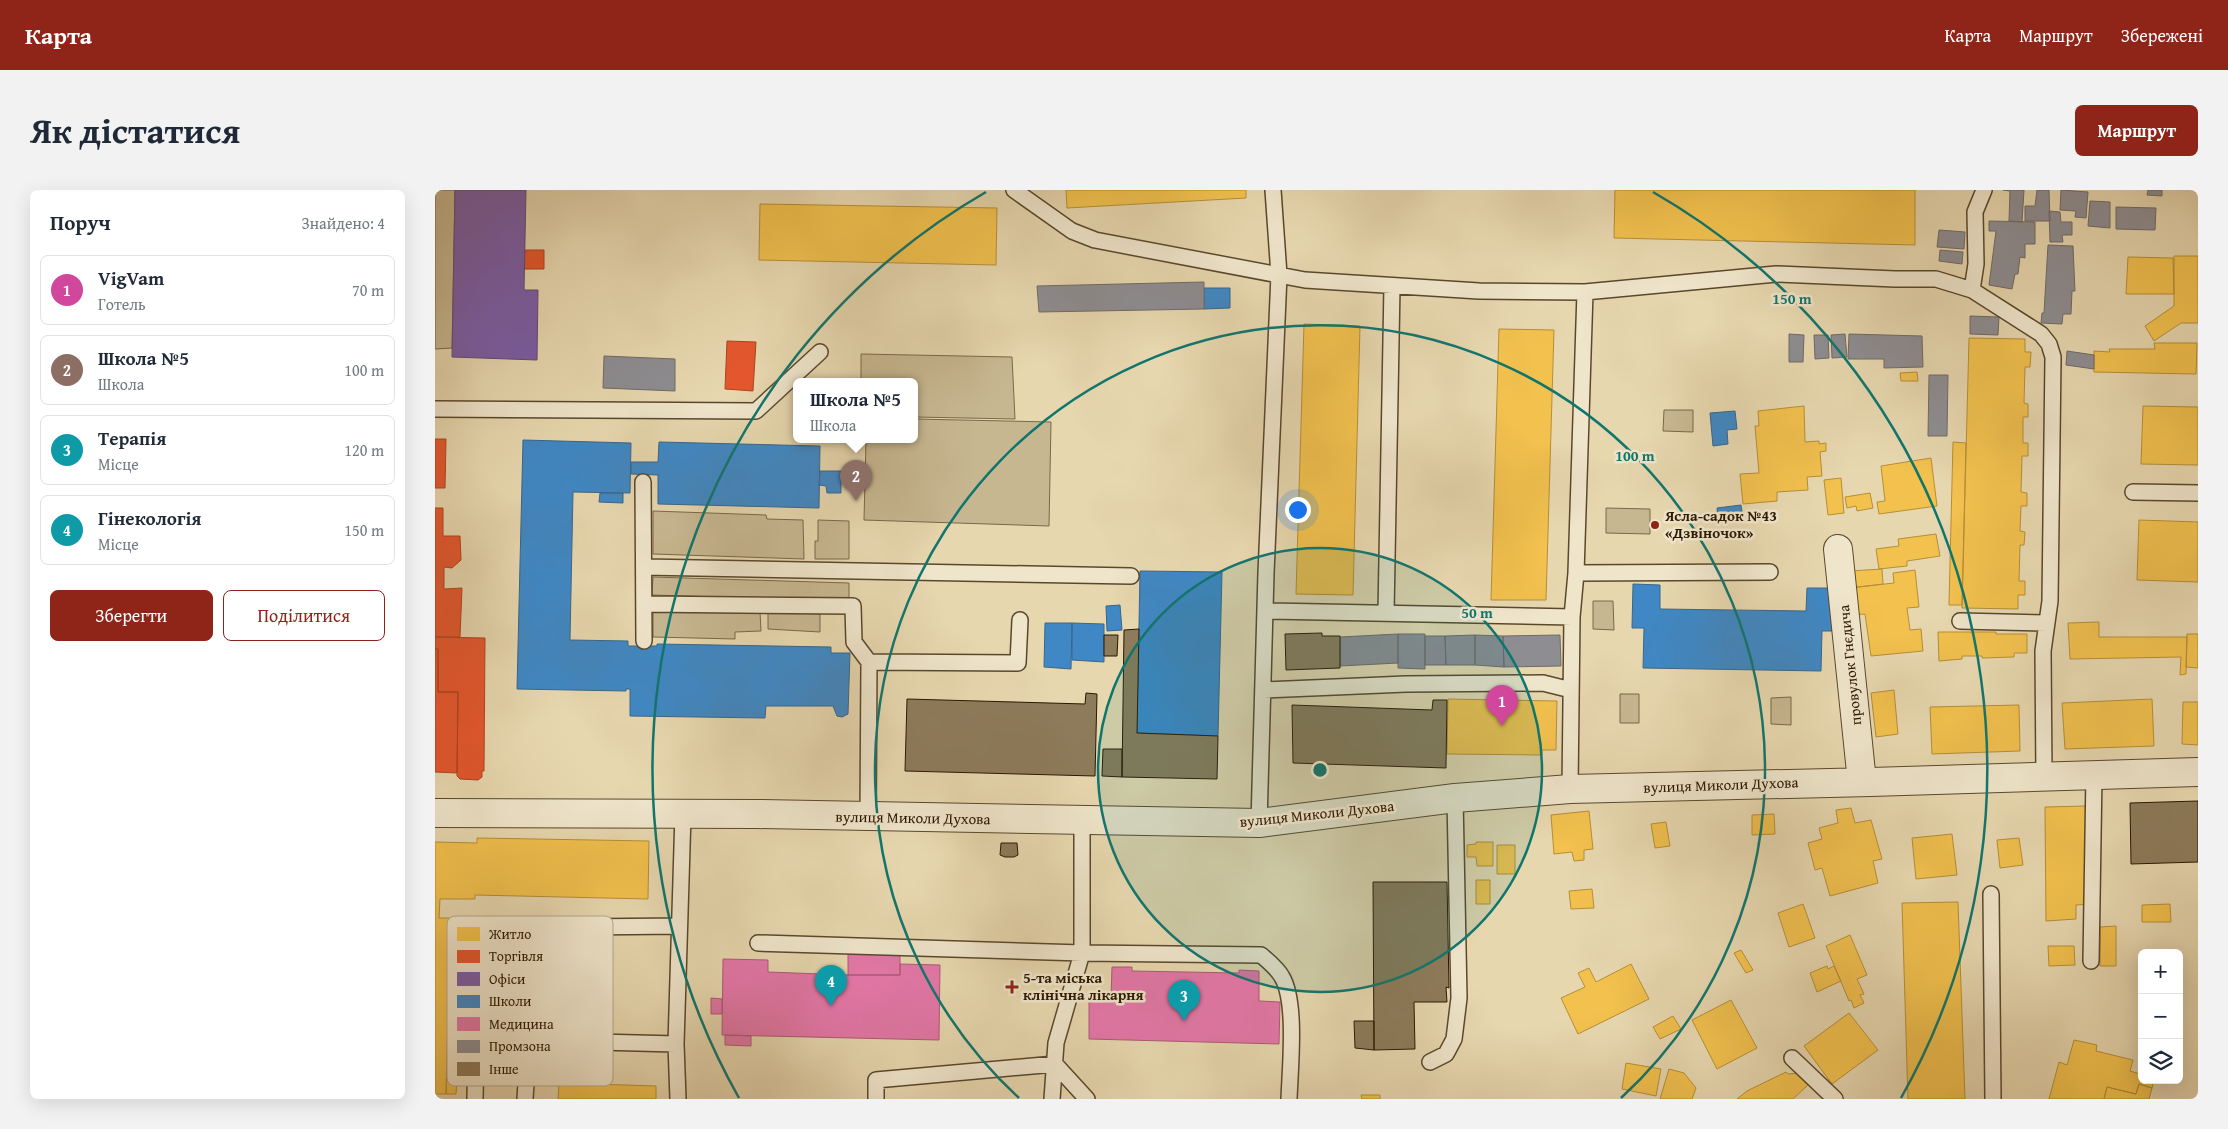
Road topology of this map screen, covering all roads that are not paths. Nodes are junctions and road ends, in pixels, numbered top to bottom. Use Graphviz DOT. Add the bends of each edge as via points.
graph roads {
  1 [pos="1014,190"];
  2 [pos="1273,190"];
  3 [pos="1984,190"];
  4 [pos="1279,275"];
  5 [pos="1392,286"];
  6 [pos="1972,290"];
  7 [pos="1585,292"];
  8 [pos="819,352"];
  9 [pos="435,409"];
  10 [pos="643,482"];
  11 [pos="2133,492"];
  12 [pos="2198,493"];
  13 [pos="1838,549"];
  14 [pos="644,567"];
  15 [pos="1770,572"];
  16 [pos="1576,574"];
  17 [pos="1131,576"];
  18 [pos="644,604"];
  19 [pos="1265,611"];
  20 [pos="1387,613"];
  21 [pos="1572,617"];
  22 [pos="1020,620"];
  23 [pos="1960,621"];
  24 [pos="2047,623"];
  25 [pos="644,641"];
  26 [pos="869,662"];
  27 [pos="1263,690"];
  28 [pos="1571,690"];
  29 [pos="2198,772"];
  30 [pos="2094,775"];
  31 [pos="2044,776"];
  32 [pos="1862,782"];
  33 [pos="1570,789"];
  34 [pos="1455,798"];
  35 [pos="435,813"];
  36 [pos="683,814"];
  37 [pos="868,817"];
  38 [pos="1082,820"];
  39 [pos="1259,823"];
  40 [pos="1991,894"];
  41 [pos="679,926"];
  42 [pos="613,927"];
  43 [pos="757,943"];
  44 [pos="1082,953"];
  45 [pos="2091,961"];
  46 [pos="613,1042"];
  47 [pos="676,1044"];
  48 [pos="1792,1058"];
  49 [pos="1430,1062"];
  50 [pos="1055,1064"];
  51 [pos="475,1086"];
  52 [pos="526,1086"];
  53 [pos="475,1099"];
  54 [pos="525,1099"];
  55 [pos="678,1099"];
  56 [pos="876,1099"];
  57 [pos="1052,1099"];
  58 [pos="1087,1099"];
  59 [pos="1289,1099"];
  60 [pos="1835,1099"];
  61 [pos="1993,1099"];
  1 -- 4 [label="lane" via="1084,236"];
  2 -- 4 [label="lane"];
  3 -- 6 [label="lane" via="1975,212 1976,264"];
  4 -- 5 [label="lane"];
  4 -- 19 [label="lane"];
  5 -- 7 [label="lane"];
  5 -- 20 [label="lane"];
  6 -- 7 [label="lane" via="1936,279 1777,274"];
  6 -- 24 [label="lane" via="2041,334 2053,357 2050,601"];
  7 -- 16 [label="lane"];
  8 -- 9 [label="lane" via="756,411"];
  10 -- 14 [label="lane"];
  11 -- 12 [label="lane"];
  13 -- 32 [label="street, провулок Гнєдича"];
  14 -- 17 [label="lane"];
  14 -- 18 [label="lane"];
  15 -- 16 [label="lane"];
  16 -- 21 [label="lane"];
  18 -- 25 [label="lane"];
  18 -- 26 [label="lane" via="853,606 854,642"];
  19 -- 20 [label="lane"];
  19 -- 27 [label="lane"];
  20 -- 21 [label="lane"];
  21 -- 28 [label="lane"];
  22 -- 26 [label="lane" via="1018,663"];
  23 -- 24 [label="lane"];
  24 -- 31 [label="lane" via="2043,651"];
  26 -- 37 [label="lane"];
  27 -- 28 [label="lane" via="1543,683"];
  27 -- 39 [label="lane"];
  28 -- 33 [label="lane"];
  29 -- 30 [label="street, вулиця Миколи Духова"];
  30 -- 31 [label="street, вулиця Миколи Духова"];
  30 -- 45 [label="lane"];
  31 -- 32 [label="street, вулиця Миколи Духова"];
  32 -- 33 [label="street, вулиця Миколи Духова"];
  33 -- 34 [label="street, вулиця Миколи Духова"];
  34 -- 39 [label="street, вулиця Миколи Духова"];
  34 -- 49 [label="lane" via="1459,998 1454,1039 1446,1054"];
  35 -- 36 [label="street, вулиця Миколи Духова"];
  36 -- 37 [label="street, вулиця Миколи Духова"];
  36 -- 41 [label="lane"];
  37 -- 38 [label="street, вулиця Миколи Духова"];
  38 -- 39 [label="street, вулиця Миколи Духова"];
  38 -- 44 [label="lane"];
  40 -- 61 [label="lane"];
  41 -- 42 [label="lane"];
  41 -- 47 [label="lane"];
  43 -- 44 [label="lane"];
  44 -- 50 [label="lane" via="1061,1020"];
  44 -- 59 [label="lane" via="1261,956 1277,970 1288,996"];
  46 -- 47 [label="lane"];
  47 -- 55 [label="lane"];
  48 -- 60 [label="lane"];
  50 -- 56 [label="lane" via="876,1080"];
  50 -- 57 [label="lane"];
  50 -- 58 [label="lane"];
  51 -- 53 [label="lane"];
  52 -- 54 [label="lane"];
}
